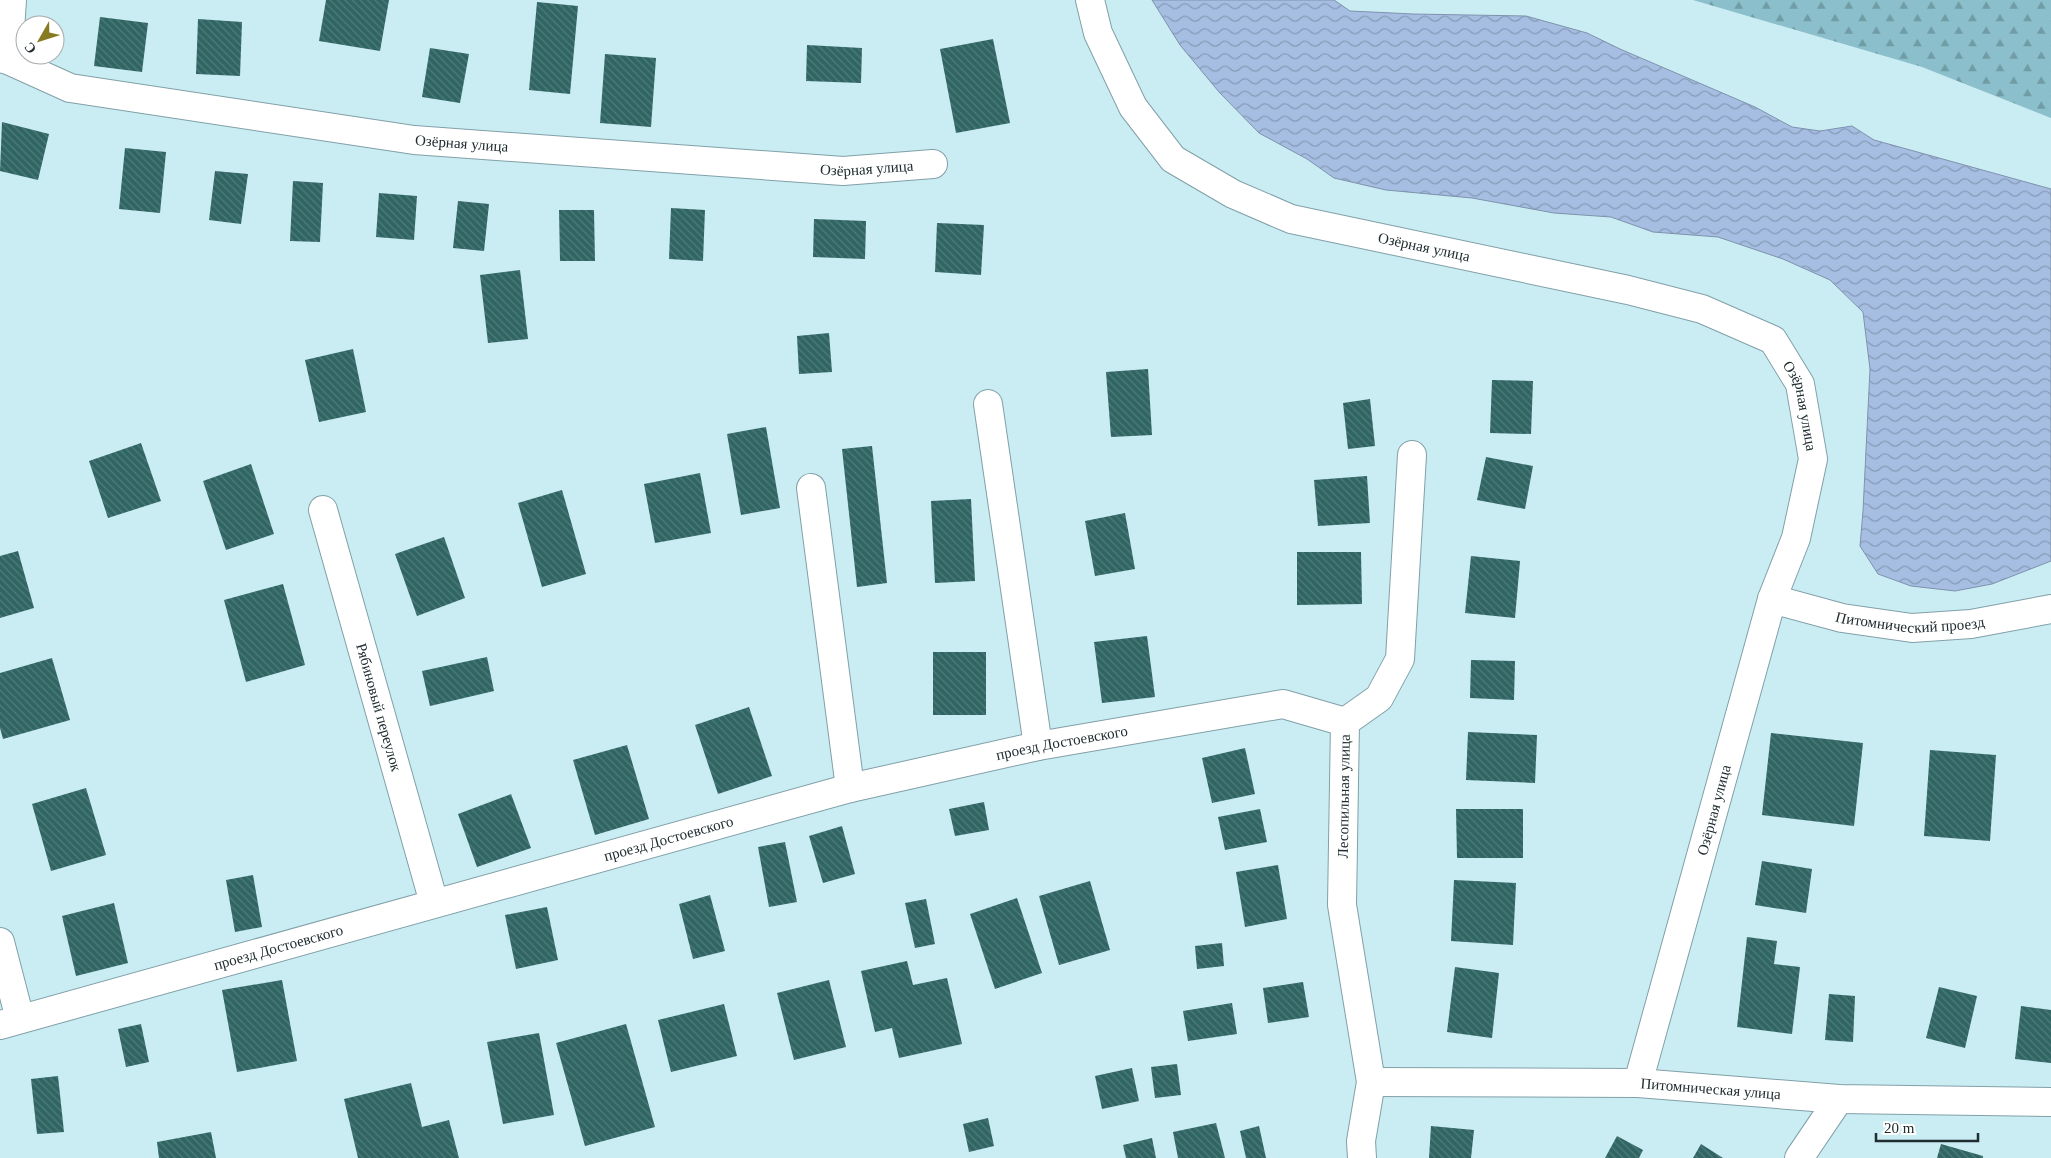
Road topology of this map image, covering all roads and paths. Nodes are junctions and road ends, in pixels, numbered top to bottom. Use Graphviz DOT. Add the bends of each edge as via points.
graph roads {
  1 [pos="12,0"];
  2 [pos="1090,0"];
  3 [pos="4,59"];
  4 [pos="932,164"];
  5 [pos="988,404"];
  6 [pos="1412,455"];
  7 [pos="811,488"];
  8 [pos="323,510"];
  9 [pos="1772,599"];
  10 [pos="2051,609"];
  11 [pos="1344,722"];
  12 [pos="1038,746"];
  13 [pos="850,788"];
  14 [pos="434,904"];
  15 [pos="0,942"];
  16 [pos="10,1022"];
  17 [pos="1371,1082"];
  18 [pos="1638,1083"];
  19 [pos="1838,1099"];
  20 [pos="2051,1102"];
  21 [pos="1358,1152"];
  22 [pos="1799,1158"];
  1 -- 3 [label="street"];
  2 -- 9 [label="street, Озёрная улица" via="1098,32 1133,107 1173,159 1233,194 1291,219 1628,290 1702,309 1773,340 1800,384 1813,459 1796,538"];
  3 -- 4 [label="street, Озёрная улица" via="70,88 414,140 843,171"];
  5 -- 12 [label="street"];
  6 -- 11 [label="street, Лесопильная улица" via="1400,659 1379,698"];
  7 -- 13 [label="street"];
  8 -- 14 [label="street, Рябиновый переулок"];
  9 -- 10 [label="street, Питомнический проезд" via="1842,618 1912,628 1971,624"];
  9 -- 18 [label="street, Озёрная улица"];
  11 -- 12 [label="street, проезд Достоевского" via="1283,704"];
  11 -- 17 [label="street, Лесопильная улица" via="1342,905"];
  12 -- 13 [label="street, проезд Достоевского"];
  13 -- 14 [label="street, проезд Достоевского"];
  14 -- 16 [label="street, проезд Достоевского"];
  15 -- 16 [label="street"];
  17 -- 18 [label="street, Питомническая улица"];
  17 -- 21 [label="street, Лесопильная улица"];
  18 -- 19 [label="street, Питомническая улица"];
  19 -- 20 [label="street, Питомническая улица"];
  19 -- 22 [label="street"];
}
